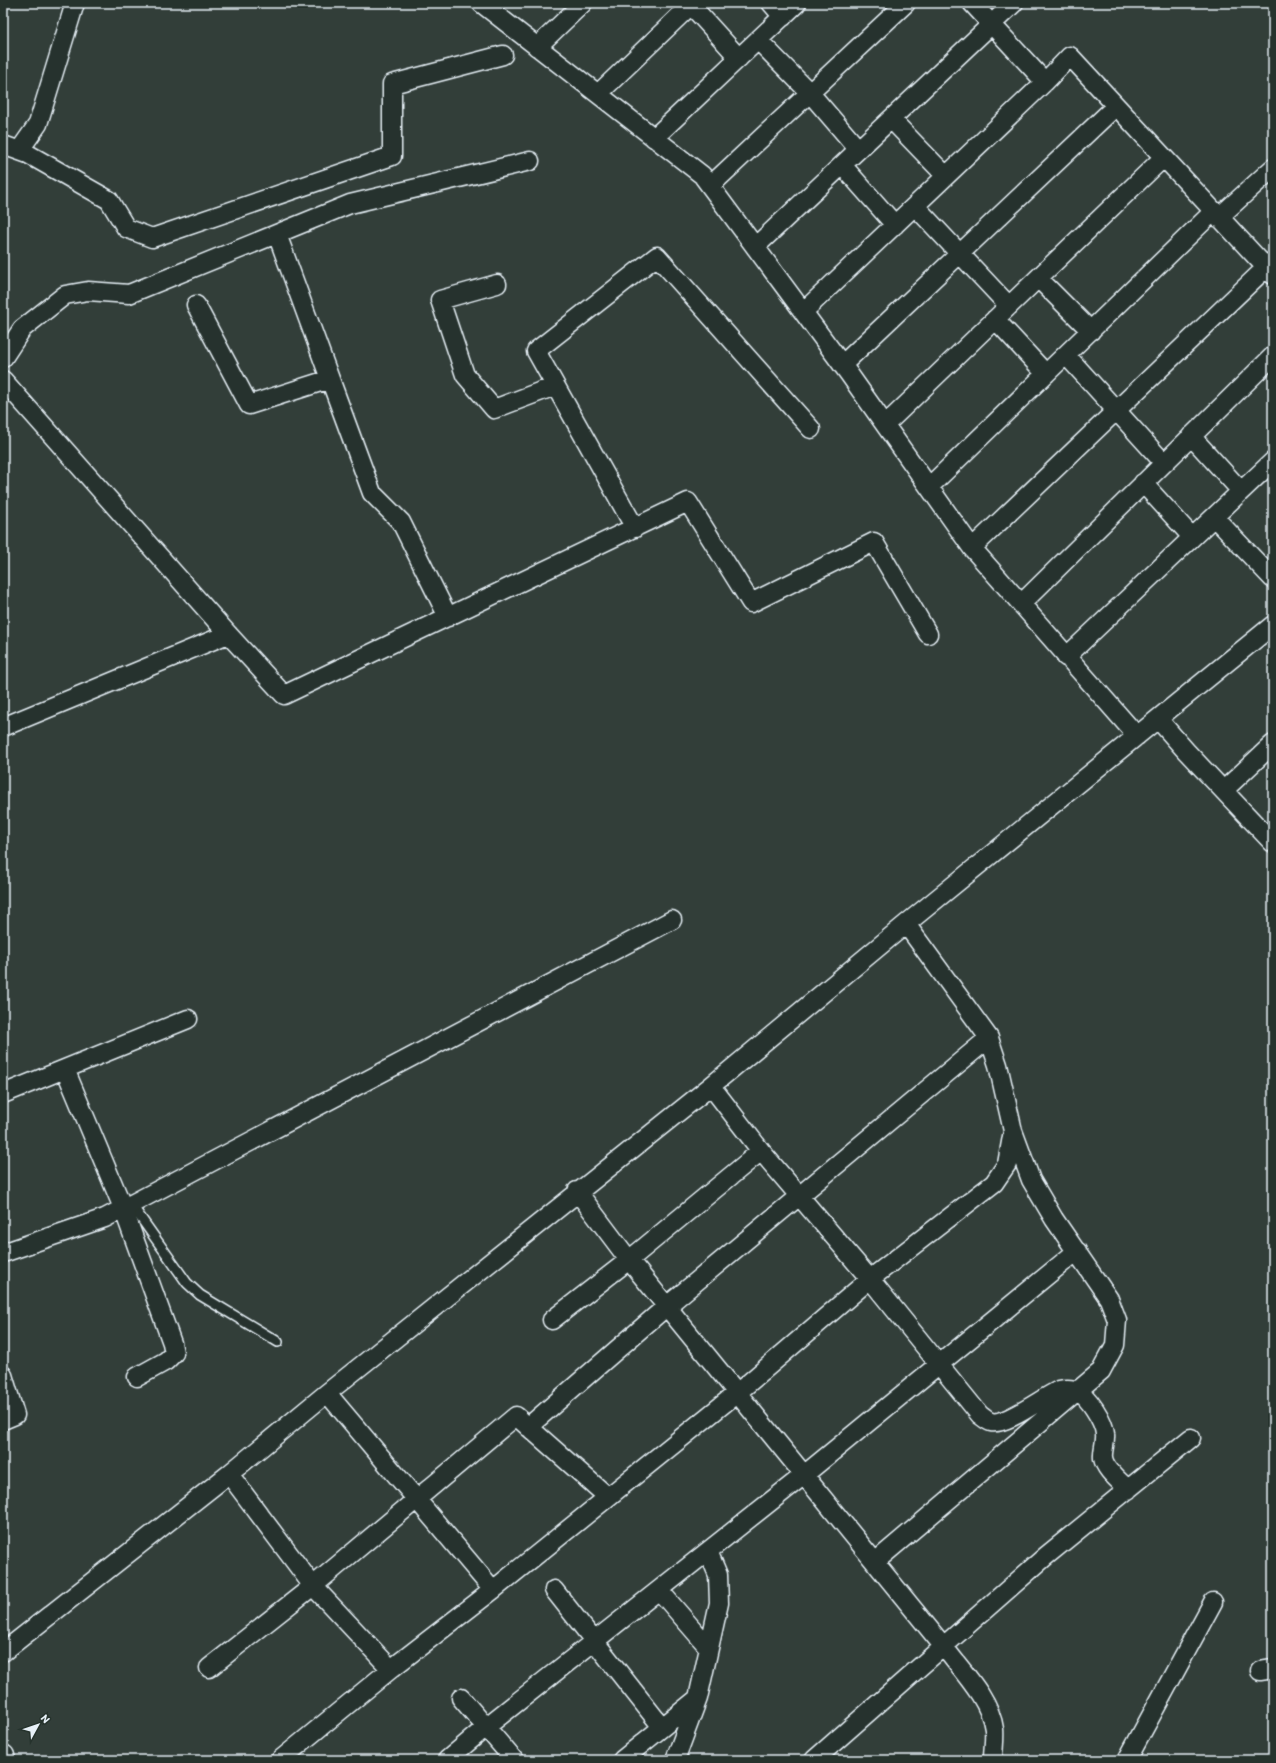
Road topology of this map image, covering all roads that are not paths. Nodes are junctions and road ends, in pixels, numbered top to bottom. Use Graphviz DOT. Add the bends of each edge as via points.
graph roads {
  1 [pos="75,3"];
  2 [pos="481,3"];
  3 [pos="583,3"];
  4 [pos="770,3"];
  5 [pos="797,3"];
  6 [pos="906,3"];
  7 [pos="972,3"];
  8 [pos="1014,3"];
  9 [pos="692,4"];
  10 [pos="782,17"];
  11 [pos="991,24"];
  12 [pos="758,40"];
  13 [pos="537,47"];
  14 [pos="503,55"];
  15 [pos="739,58"];
  16 [pos="1045,82"];
  17 [pos="810,93"];
  18 [pos="598,94"];
  19 [pos="1116,106"];
  20 [pos="891,119"];
  21 [pos="654,138"];
  22 [pos="11,148"];
  23 [pos="858,149"];
  24 [pos="1163,158"];
  25 [pos="530,161"];
  26 [pos="842,164"];
  27 [pos="1273,168"];
  28 [pos="946,176"];
  29 [pos="710,186"];
  30 [pos="915,206"];
  31 [pos="1215,215"];
  32 [pos="895,225"];
  33 [pos="277,234"];
  34 [pos="755,247"];
  35 [pos="961,253"];
  36 [pos="1271,268"];
  37 [pos="1038,278"];
  38 [pos="497,284"];
  39 [pos="196,305"];
  40 [pos="1009,306"];
  41 [pos="803,312"];
  42 [pos="995,319"];
  43 [pos="1091,331"];
  44 [pos="1066,355"];
  45 [pos="1273,356"];
  46 [pos="3,358"];
  47 [pos="842,365"];
  48 [pos="1046,374"];
  49 [pos="330,379"];
  50 [pos="3,380"];
  51 [pos="555,386"];
  52 [pos="1116,410"];
  53 [pos="885,425"];
  54 [pos="811,429"];
  55 [pos="1191,436"];
  56 [pos="1273,461"];
  57 [pos="1164,463"];
  58 [pos="1143,483"];
  59 [pos="929,487"];
  60 [pos="1241,491"];
  61 [pos="1214,517"];
  62 [pos="635,528"];
  63 [pos="1192,537"];
  64 [pos="972,548"];
  65 [pos="1273,579"];
  66 [pos="1021,604"];
  67 [pos="448,617"];
  68 [pos="1273,624"];
  69 [pos="228,634"];
  70 [pos="928,634"];
  71 [pos="1066,657"];
  72 [pos="1158,719"];
  73 [pos="3,728"];
  74 [pos="1137,736"];
  75 [pos="1273,744"];
  76 [pos="1224,790"];
  77 [pos="1272,839"];
  78 [pos="672,920"];
  79 [pos="906,924"];
  80 [pos="188,1019"];
  81 [pos="989,1038"];
  82 [pos="65,1069"];
  83 [pos="710,1086"];
  84 [pos="3,1094"];
  85 [pos="1013,1131"];
  86 [pos="761,1151"];
  87 [pos="577,1191"];
  88 [pos="800,1196"];
  89 [pos="127,1206"];
  90 [pos="1077,1251"];
  91 [pos="3,1253"];
  92 [pos="629,1260"];
  93 [pos="870,1279"];
  94 [pos="667,1306"];
  95 [pos="552,1320"];
  96 [pos="278,1342"];
  97 [pos="939,1364"];
  98 [pos="3,1375"];
  99 [pos="137,1377"];
  100 [pos="1078,1391"];
  101 [pos="737,1392"];
  102 [pos="327,1393"];
  103 [pos="3,1420"];
  104 [pos="528,1427"];
  105 [pos="1191,1438"];
  106 [pos="229,1474"];
  107 [pos="804,1475"];
  108 [pos="1128,1490"];
  109 [pos="608,1497"];
  110 [pos="417,1498"];
  111 [pos="708,1551"];
  112 [pos="875,1562"];
  113 [pos="313,1586"];
  114 [pos="493,1590"];
  115 [pos="554,1590"];
  116 [pos="659,1590"];
  117 [pos="1213,1602"];
  118 [pos="595,1640"];
  119 [pos="944,1647"];
  120 [pos="709,1648"];
  121 [pos="3,1652"];
  122 [pos="209,1668"];
  123 [pos="391,1669"];
  124 [pos="461,1698"];
  125 [pos="698,1698"];
  126 [pos="486,1727"];
  127 [pos="662,1727"];
  128 [pos="3,1756"];
  129 [pos="4,1760"];
  130 [pos="280,1760"];
  131 [pos="447,1760"];
  132 [pos="514,1760"];
  133 [pos="622,1760"];
  134 [pos="675,1760"];
  135 [pos="814,1760"];
  136 [pos="993,1760"];
  137 [pos="1127,1760"];
  1 -- 22 [label="street" via="38,124"];
  2 -- 13 [label="street"];
  3 -- 13 [label="street"];
  4 -- 10 [label="street"];
  5 -- 10 [label="street"];
  6 -- 17 [label="street"];
  7 -- 11 [label="street"];
  8 -- 11 [label="street"];
  9 -- 15 [label="street"];
  9 -- 18 [label="street"];
  10 -- 12 [label="street"];
  11 -- 16 [label="street"];
  11 -- 20 [label="street"];
  12 -- 15 [label="street"];
  12 -- 17 [label="street"];
  13 -- 18 [label="street"];
  14 -- 22 [label="street" via="392,84 392,156 152,238 126,228 109,200 28,154"];
  15 -- 21 [label="street"];
  16 -- 19 [label="street" via="1070,56"];
  16 -- 28 [label="street"];
  17 -- 23 [label="street"];
  17 -- 29 [label="street"];
  18 -- 21 [label="street"];
  19 -- 24 [label="street"];
  19 -- 35 [label="street"];
  20 -- 23 [label="street"];
  20 -- 28 [label="street"];
  21 -- 29 [label="street" via="702,175"];
  23 -- 26 [label="street"];
  24 -- 31 [label="street"];
  24 -- 37 [label="street"];
  25 -- 33 [label="street" via="350,204"];
  26 -- 32 [label="street"];
  26 -- 34 [label="street"];
  27 -- 31 [label="street"];
  28 -- 30 [label="street"];
  29 -- 34 [label="street"];
  30 -- 32 [label="street"];
  30 -- 35 [label="street"];
  31 -- 36 [label="street"];
  31 -- 43 [label="street"];
  32 -- 41 [label="street"];
  33 -- 46 [label="street" via="129,294 88,291 65,295 22,329"];
  33 -- 49 [label="street"];
  34 -- 41 [label="street"];
  35 -- 40 [label="street"];
  35 -- 47 [label="street"];
  36 -- 52 [label="street"];
  37 -- 40 [label="street"];
  37 -- 43 [label="street"];
  38 -- 51 [label="street" via="440,300 465,375 494,409"];
  39 -- 49 [label="street" via="249,405"];
  40 -- 42 [label="street"];
  41 -- 47 [label="street"];
  42 -- 48 [label="street"];
  42 -- 53 [label="street"];
  43 -- 44 [label="street"];
  44 -- 48 [label="street"];
  44 -- 52 [label="street"];
  45 -- 55 [label="street"];
  47 -- 53 [label="street"];
  48 -- 59 [label="street"];
  49 -- 67 [label="street" via="372,493 401,522"];
  50 -- 69 [label="street"];
  51 -- 54 [label="street" via="536,351 657,256"];
  51 -- 62 [label="street"];
  52 -- 57 [label="street"];
  52 -- 64 [label="street"];
  53 -- 59 [label="street"];
  55 -- 57 [label="street"];
  55 -- 60 [label="street"];
  56 -- 60 [label="street"];
  57 -- 58 [label="street"];
  58 -- 63 [label="street"];
  58 -- 66 [label="street"];
  59 -- 64 [label="street"];
  60 -- 61 [label="street"];
  61 -- 63 [label="street"];
  61 -- 65 [label="street"];
  62 -- 67 [label="street"];
  62 -- 70 [label="street" via="688,502 751,603 874,542"];
  63 -- 71 [label="street"];
  64 -- 66 [label="street"];
  66 -- 71 [label="street"];
  67 -- 69 [label="street" via="284,695"];
  68 -- 72 [label="street"];
  69 -- 73 [label="street"];
  71 -- 74 [label="street"];
  72 -- 74 [label="street"];
  72 -- 76 [label="street"];
  74 -- 79 [label="street"];
  75 -- 76 [label="street"];
  76 -- 77 [label="street"];
  78 -- 89 [label="street"];
  79 -- 81 [label="street"];
  79 -- 83 [label="street"];
  80 -- 82 [label="street"];
  81 -- 85 [label="street"];
  81 -- 88 [label="street"];
  82 -- 84 [label="street"];
  82 -- 89 [label="street"];
  83 -- 86 [label="street"];
  83 -- 87 [label="street"];
  85 -- 90 [label="street" via="1031,1180"];
  85 -- 93 [label="street" via="1007,1164 994,1183"];
  86 -- 88 [label="street"];
  86 -- 92 [label="street"];
  87 -- 92 [label="street"];
  87 -- 102 [label="street"];
  88 -- 93 [label="street"];
  88 -- 94 [label="street"];
  89 -- 91 [label="street" via="105,1218"];
  89 -- 96 [label="lane" via="187,1283 200,1295"];
  89 -- 99 [label="street" via="174,1353 166,1361"];
  90 -- 97 [label="street"];
  90 -- 100 [label="street" via="1109,1300 1117,1320 1115,1345 1102,1371"];
  92 -- 94 [label="street"];
  92 -- 95 [label="street"];
  93 -- 97 [label="street"];
  93 -- 101 [label="street"];
  94 -- 101 [label="street"];
  94 -- 104 [label="street"];
  97 -- 100 [label="street" via="980,1415 990,1422 999,1422 1011,1417 1058,1390 1066,1388"];
  97 -- 107 [label="street"];
  98 -- 103 [label="street" via="15,1415"];
  100 -- 108 [label="street" via="1102,1422 1106,1434 1103,1457 1106,1467"];
  100 -- 112 [label="street"];
  101 -- 107 [label="street"];
  101 -- 109 [label="street"];
  102 -- 106 [label="street"];
  102 -- 110 [label="street"];
  104 -- 109 [label="street"];
  104 -- 110 [label="street" via="516,1416"];
  105 -- 108 [label="street"];
  106 -- 113 [label="street"];
  106 -- 121 [label="street"];
  107 -- 111 [label="street"];
  107 -- 112 [label="street"];
  108 -- 119 [label="street" via="1046,1556"];
  109 -- 114 [label="street"];
  110 -- 113 [label="street"];
  110 -- 114 [label="street"];
  111 -- 116 [label="street"];
  111 -- 120 [label="street" via="718,1574 719,1603"];
  112 -- 119 [label="street"];
  113 -- 122 [label="street"];
  113 -- 123 [label="street"];
  114 -- 123 [label="street"];
  115 -- 118 [label="street"];
  116 -- 118 [label="street"];
  116 -- 120 [label="street"];
  117 -- 137 [label="street"];
  118 -- 126 [label="street"];
  118 -- 127 [label="street"];
  119 -- 135 [label="street"];
  119 -- 136 [label="street" via="984,1701 994,1729"];
  120 -- 125 [label="street"];
  123 -- 130 [label="street"];
  124 -- 126 [label="street"];
  125 -- 127 [label="street"];
  125 -- 134 [label="street"];
  126 -- 131 [label="street"];
  126 -- 132 [label="street"];
  127 -- 133 [label="street"];
  128 -- 129 [label="main road"];
}
